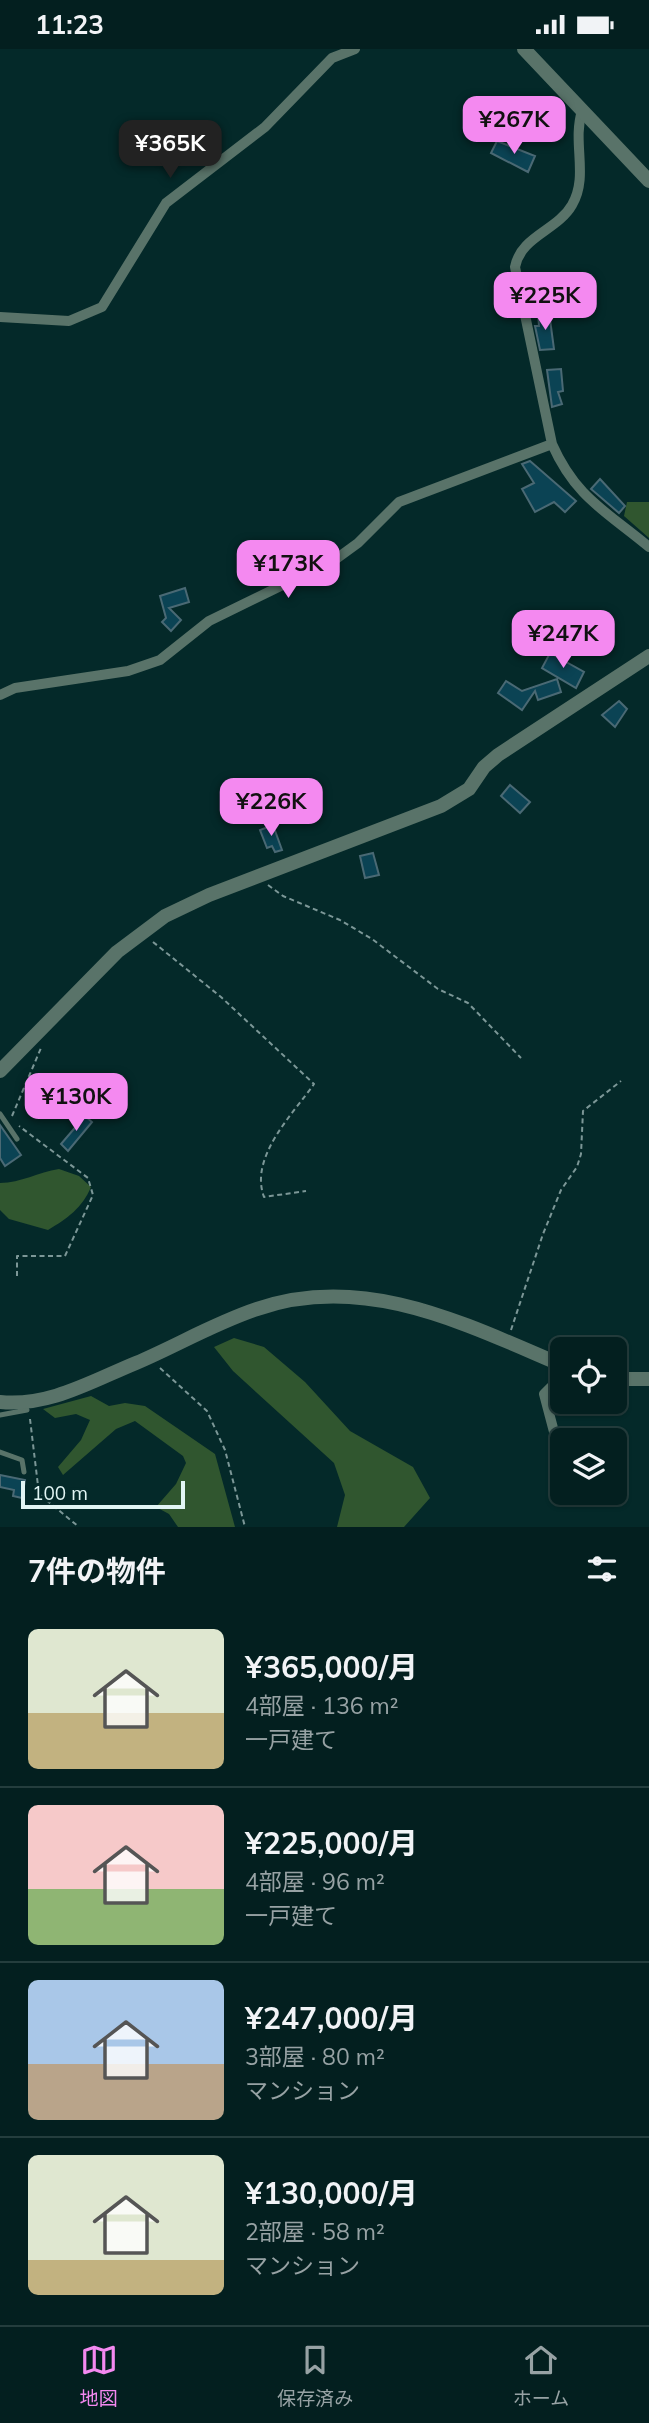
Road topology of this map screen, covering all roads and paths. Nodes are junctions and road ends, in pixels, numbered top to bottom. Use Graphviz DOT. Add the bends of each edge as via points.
graph roads {
  1 [pos="355,49"];
  2 [pos="524,49"];
  3 [pos="582,111"];
  4 [pos="649,181"];
  5 [pos="0,317"];
  6 [pos="552,444"];
  7 [pos="649,547"];
  8 [pos="649,656"];
  9 [pos="0,695"];
  10 [pos="260,877"];
  11 [pos="141,933"];
  12 [pos="42,1029"];
  13 [pos="521,1058"];
  14 [pos="0,1071"];
  15 [pos="621,1081"];
  16 [pos="0,1114"];
  17 [pos="17,1139"];
  18 [pos="306,1191"];
  19 [pos="17,1276"];
  20 [pos="507,1341"];
  21 [pos="149,1357"];
  22 [pos="550,1359"];
  23 [pos="627,1379"];
  24 [pos="649,1380"];
  25 [pos="550,1388"];
  26 [pos="0,1402"];
  27 [pos="27,1410"];
  28 [pos="0,1415"];
  29 [pos="553,1428"];
  30 [pos="0,1452"];
  31 [pos="24,1472"];
  32 [pos="79,1527"];
  33 [pos="244,1527"];
  1 -- 5 [label="street" via="331,58 265,127 166,204 102,307 69,321"];
  2 -- 3 [label="street"];
  3 -- 4 [label="street"];
  3 -- 6 [label="street" via="576,137 581,173 573,203 565,216 529,241 515,265"];
  6 -- 7 [label="street" via="576,487"];
  6 -- 9 [label="street" via="399,502 336,559 209,621 160,660 128,671 15,688"];
  8 -- 10 [label="street" via="498,755 469,789 441,806"];
  10 -- 11 [label="street" via="209,895"];
  10 -- 13 [label="path" via="283,896 372,939 429,983 468,1003"];
  11 -- 12 [label="street"];
  11 -- 18 [label="path" via="221,997 314,1084 283,1125 263,1164 260,1186 264,1197"];
  12 -- 14 [label="street"];
  12 -- 19 [label="path" via="41,1051 10,1121 81,1170 93,1195 65,1256 17,1257"];
  15 -- 20 [label="path" via="583,1111 577,1167 561,1190 543,1234"];
  16 -- 17 [label="lane"];
  20 -- 21 [label="street" via="410,1304 317,1299 256,1309"];
  20 -- 22 [label="street"];
  21 -- 26 [label="street" via="60,1396"];
  21 -- 33 [label="path" via="207,1411 225,1450"];
  23 -- 24 [label="street"];
  25 -- 29 [label="street" via="544,1394"];
  27 -- 28 [label="lane"];
  27 -- 32 [label="path" via="34,1430 39,1494"];
  30 -- 31 [label="lane" via="22,1460"];
}
